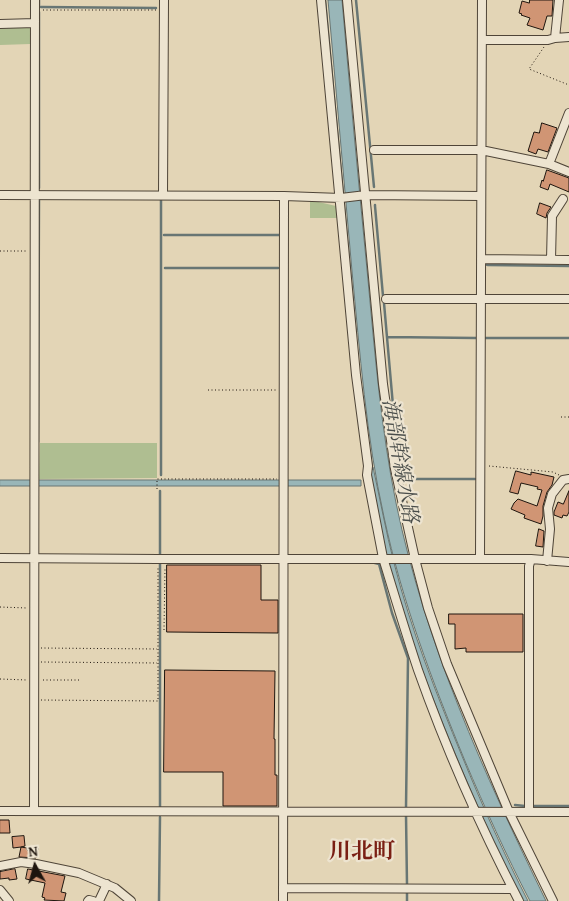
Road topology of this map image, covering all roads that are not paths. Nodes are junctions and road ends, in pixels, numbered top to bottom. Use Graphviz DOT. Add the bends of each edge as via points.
graph roads {
  1 [pos="35,0"];
  2 [pos="164,0"];
  3 [pos="321,0"];
  4 [pos="347,0"];
  5 [pos="482,0"];
  6 [pos="559,0"];
  7 [pos="35,23"];
  8 [pos="0,24"];
  9 [pos="569,37"];
  10 [pos="552,39"];
  11 [pos="482,40"];
  12 [pos="569,113"];
  13 [pos="374,150"];
  14 [pos="481,150"];
  15 [pos="549,164"];
  16 [pos="569,172"];
  17 [pos="0,195"];
  18 [pos="35,195"];
  19 [pos="163,195"];
  20 [pos="366,195"];
  21 [pos="284,196"];
  22 [pos="481,196"];
  23 [pos="339,197"];
  24 [pos="562,199"];
  25 [pos="481,259"];
  26 [pos="551,260"];
  27 [pos="569,260"];
  28 [pos="386,299"];
  29 [pos="481,299"];
  30 [pos="569,299"];
  31 [pos="566,480"];
  32 [pos="0,558"];
  33 [pos="34,558"];
  34 [pos="384,558"];
  35 [pos="283,559"];
  36 [pos="415,559"];
  37 [pos="480,559"];
  38 [pos="531,559"];
  39 [pos="547,560"];
  40 [pos="569,562"];
  41 [pos="0,811"];
  42 [pos="34,811"];
  43 [pos="284,811"];
  44 [pos="476,812"];
  45 [pos="506,812"];
  46 [pos="529,812"];
  47 [pos="569,812"];
  48 [pos="0,866"];
  49 [pos="107,884"];
  50 [pos="283,888"];
  51 [pos="512,889"];
  52 [pos="0,890"];
  53 [pos="9,901"];
  54 [pos="88,901"];
  55 [pos="93,901"];
  56 [pos="99,901"];
  57 [pos="131,901"];
  58 [pos="283,901"];
  59 [pos="518,901"];
  60 [pos="553,901"];
  1 -- 7 [label="street"];
  2 -- 19 [label="street"];
  3 -- 23 [label="street"];
  4 -- 20 [label="street"];
  5 -- 11 [label="street"];
  6 -- 10 [label="street"];
  7 -- 8 [label="street"];
  7 -- 18 [label="street"];
  9 -- 10 [label="street"];
  10 -- 11 [label="street"];
  11 -- 14 [label="street"];
  12 -- 15 [label="street"];
  13 -- 14 [label="street"];
  14 -- 15 [label="street"];
  14 -- 22 [label="street"];
  15 -- 16 [label="street"];
  17 -- 18 [label="street"];
  18 -- 19 [label="street"];
  18 -- 33 [label="street"];
  19 -- 21 [label="street"];
  20 -- 22 [label="street"];
  20 -- 23 [label="street"];
  20 -- 36 [label="street" via="395,470"];
  21 -- 23 [label="street"];
  21 -- 35 [label="street"];
  22 -- 25 [label="street"];
  23 -- 34 [label="street" via="367,475"];
  24 -- 26 [label="street" via="552,216"];
  25 -- 26 [label="street"];
  25 -- 29 [label="street"];
  26 -- 27 [label="street"];
  28 -- 29 [label="street"];
  29 -- 30 [label="street"];
  29 -- 37 [label="street"];
  31 -- 39 [label="street" via="552,494 548,508"];
  32 -- 33 [label="street"];
  33 -- 35 [label="street"];
  33 -- 42 [label="street"];
  34 -- 35 [label="street"];
  34 -- 36 [label="street"];
  34 -- 44 [label="street" via="419,670"];
  35 -- 43 [label="street"];
  36 -- 37 [label="street"];
  36 -- 45 [label="street" via="447,664"];
  37 -- 38 [label="street"];
  38 -- 39 [label="street"];
  38 -- 46 [label="street"];
  39 -- 40 [label="street"];
  41 -- 42 [label="street"];
  42 -- 43 [label="street"];
  43 -- 44 [label="street"];
  43 -- 50 [label="street"];
  44 -- 45 [label="street"];
  44 -- 51 [label="street"];
  45 -- 46 [label="street"];
  45 -- 60 [label="street"];
  46 -- 47 [label="street"];
  48 -- 49 [label="street" via="21,862 36,864 79,872"];
  49 -- 56 [label="street"];
  49 -- 57 [label="street"];
  50 -- 51 [label="street"];
  50 -- 58 [label="street"];
  51 -- 59 [label="street"];
  52 -- 53 [label="street"];
  54 -- 55 [label="street"];
}
